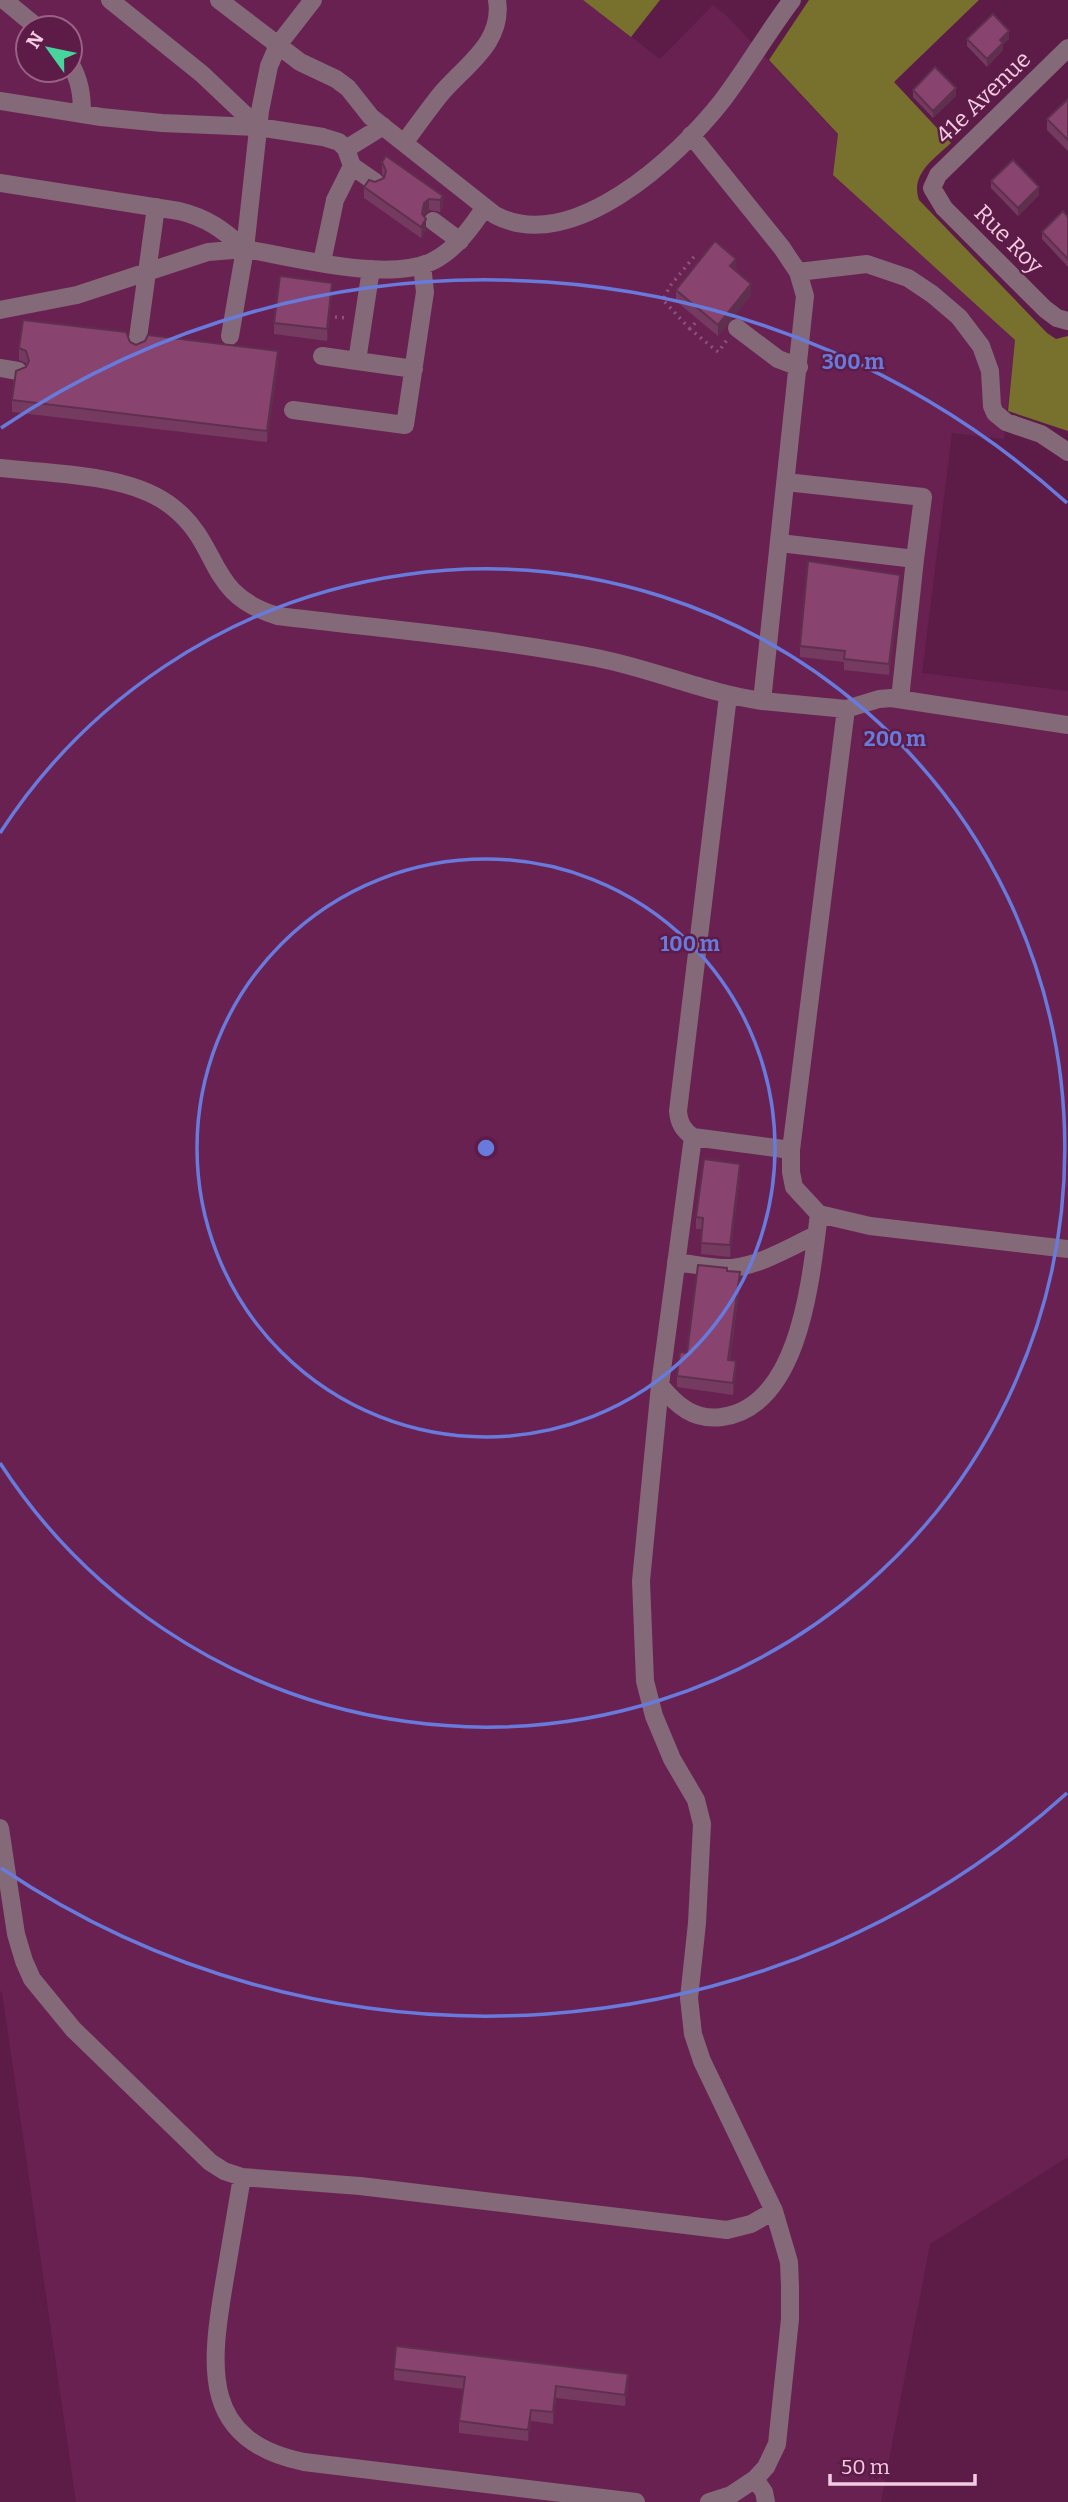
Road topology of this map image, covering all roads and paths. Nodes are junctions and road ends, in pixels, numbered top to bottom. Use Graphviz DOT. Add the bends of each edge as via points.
graph roads {
  1 [pos="4,0"];
  2 [pos="110,0"];
  3 [pos="219,0"];
  4 [pos="313,0"];
  5 [pos="497,0"];
  6 [pos="792,0"];
  7 [pos="21,14"];
  8 [pos="278,45"];
  9 [pos="1068,48"];
  10 [pos="79,84"];
  11 [pos="0,101"];
  12 [pos="82,114"];
  13 [pos="383,126"];
  14 [pos="258,127"];
  15 [pos="691,135"];
  16 [pos="404,143"];
  17 [pos="349,158"];
  18 [pos="375,182"];
  19 [pos="934,182"];
  20 [pos="0,183"];
  21 [pos="156,207"];
  22 [pos="485,207"];
  23 [pos="433,221"];
  24 [pos="460,241"];
  25 [pos="245,249"];
  26 [pos="697,253"];
  27 [pos="322,262"];
  28 [pos="422,265"];
  29 [pos="371,268"];
  30 [pos="798,272"];
  31 [pos="147,273"];
  32 [pos="0,310"];
  33 [pos="1066,321"];
  34 [pos="695,323"];
  35 [pos="737,328"];
  36 [pos="690,329"];
  37 [pos="230,336"];
  38 [pos="137,345"];
  39 [pos="718,352"];
  40 [pos="322,356"];
  41 [pos="357,361"];
  42 [pos="799,367"];
  43 [pos="414,369"];
  44 [pos="293,410"];
  45 [pos="1068,452"];
  46 [pos="0,468"];
  47 [pos="786,482"];
  48 [pos="780,543"];
  49 [pos="915,559"];
  50 [pos="727,696"];
  51 [pos="900,699"];
  52 [pos="762,701"];
  53 [pos="846,709"];
  54 [pos="1068,725"];
  55 [pos="693,1137"];
  56 [pos="791,1150"];
  57 [pos="819,1214"];
  58 [pos="816,1235"];
  59 [pos="1068,1249"];
  60 [pos="676,1262"];
  61 [pos="660,1385"];
  62 [pos="0,1828"];
  63 [pos="242,2177"];
  64 [pos="774,2211"];
  65 [pos="755,2479"];
  66 [pos="636,2502"];
  67 [pos="709,2502"];
  68 [pos="766,2502"];
  1 -- 7 [label="street"];
  2 -- 14 [label="street" via="202,74"];
  3 -- 8 [label="street"];
  4 -- 8 [label="street"];
  5 -- 16 [label="street" via="496,23 481,54 441,94"];
  6 -- 15 [label="street" via="722,100"];
  8 -- 13 [label="street" via="348,88"];
  8 -- 14 [label="street" via="269,66"];
  9 -- 19 [label="street, 41e Avenue"];
  10 -- 12 [label="street"];
  11 -- 12 [label="street"];
  12 -- 14 [label="street"];
  13 -- 16 [label="street"];
  13 -- 17 [label="street"];
  14 -- 17 [label="street" via="339,142"];
  14 -- 25 [label="street"];
  15 -- 22 [label="street" via="618,196 570,219 510,223"];
  15 -- 30 [label="street"];
  16 -- 22 [label="street"];
  17 -- 18 [label="street"];
  17 -- 27 [label="street" via="331,213"];
  19 -- 33 [label="street, Rue Roy" via="933,193 944,208 1045,309"];
  20 -- 21 [label="street"];
  21 -- 25 [label="street" via="201,217"];
  21 -- 31 [label="street"];
  22 -- 24 [label="street"];
  23 -- 24 [label="street"];
  24 -- 28 [label="street"];
  25 -- 27 [label="street"];
  25 -- 31 [label="street" via="208,252"];
  25 -- 37 [label="street"];
  26 -- 36 [label="path" via="663,300"];
  27 -- 29 [label="street"];
  28 -- 29 [label="street"];
  28 -- 43 [label="street" via="425,292"];
  29 -- 41 [label="street"];
  30 -- 42 [label="street" via="805,296"];
  30 -- 45 [label="street" via="867,264 908,278 959,317 981,346 990,371 995,413"];
  31 -- 32 [label="street" via="77,295"];
  31 -- 38 [label="street"];
  34 -- 36 [label="path"];
  35 -- 42 [label="street" via="778,359"];
  36 -- 39 [label="path"];
  40 -- 41 [label="street"];
  41 -- 43 [label="street"];
  42 -- 47 [label="street"];
  43 -- 44 [label="street" via="405,425"];
  46 -- 50 [label="street" via="91,478 156,496 186,519 227,587 257,610 596,658"];
  47 -- 48 [label="street"];
  47 -- 49 [label="street" via="923,497"];
  48 -- 49 [label="street"];
  48 -- 52 [label="street"];
  49 -- 51 [label="street"];
  50 -- 52 [label="street"];
  50 -- 55 [label="street" via="678,1111 682,1128"];
  51 -- 53 [label="street" via="879,699"];
  51 -- 54 [label="street"];
  52 -- 53 [label="street"];
  53 -- 56 [label="street"];
  55 -- 56 [label="street"];
  55 -- 60 [label="street"];
  56 -- 57 [label="street" via="794,1187"];
  57 -- 58 [label="street"];
  57 -- 59 [label="street" via="870,1226"];
  58 -- 60 [label="street" via="738,1267"];
  58 -- 61 [label="street" via="803,1315 793,1346 758,1402 729,1416 701,1417 675,1404"];
  60 -- 61 [label="street"];
  61 -- 64 [label="street" via="641,1581 642,1637 645,1681 654,1716 696,1800 702,1824 689,1998 693,2034"];
  62 -- 63 [label="street" via="16,1934 32,1979 73,2029 210,2162"];
  63 -- 64 [label="street" via="360,2186 727,2230"];
  63 -- 66 [label="street" via="219,2313 216,2365 222,2406 252,2444 304,2462"];
  64 -- 65 [label="street" via="789,2262 790,2319 777,2444"];
  65 -- 67 [label="street" via="731,2495"];
  65 -- 68 [label="street"];
}
